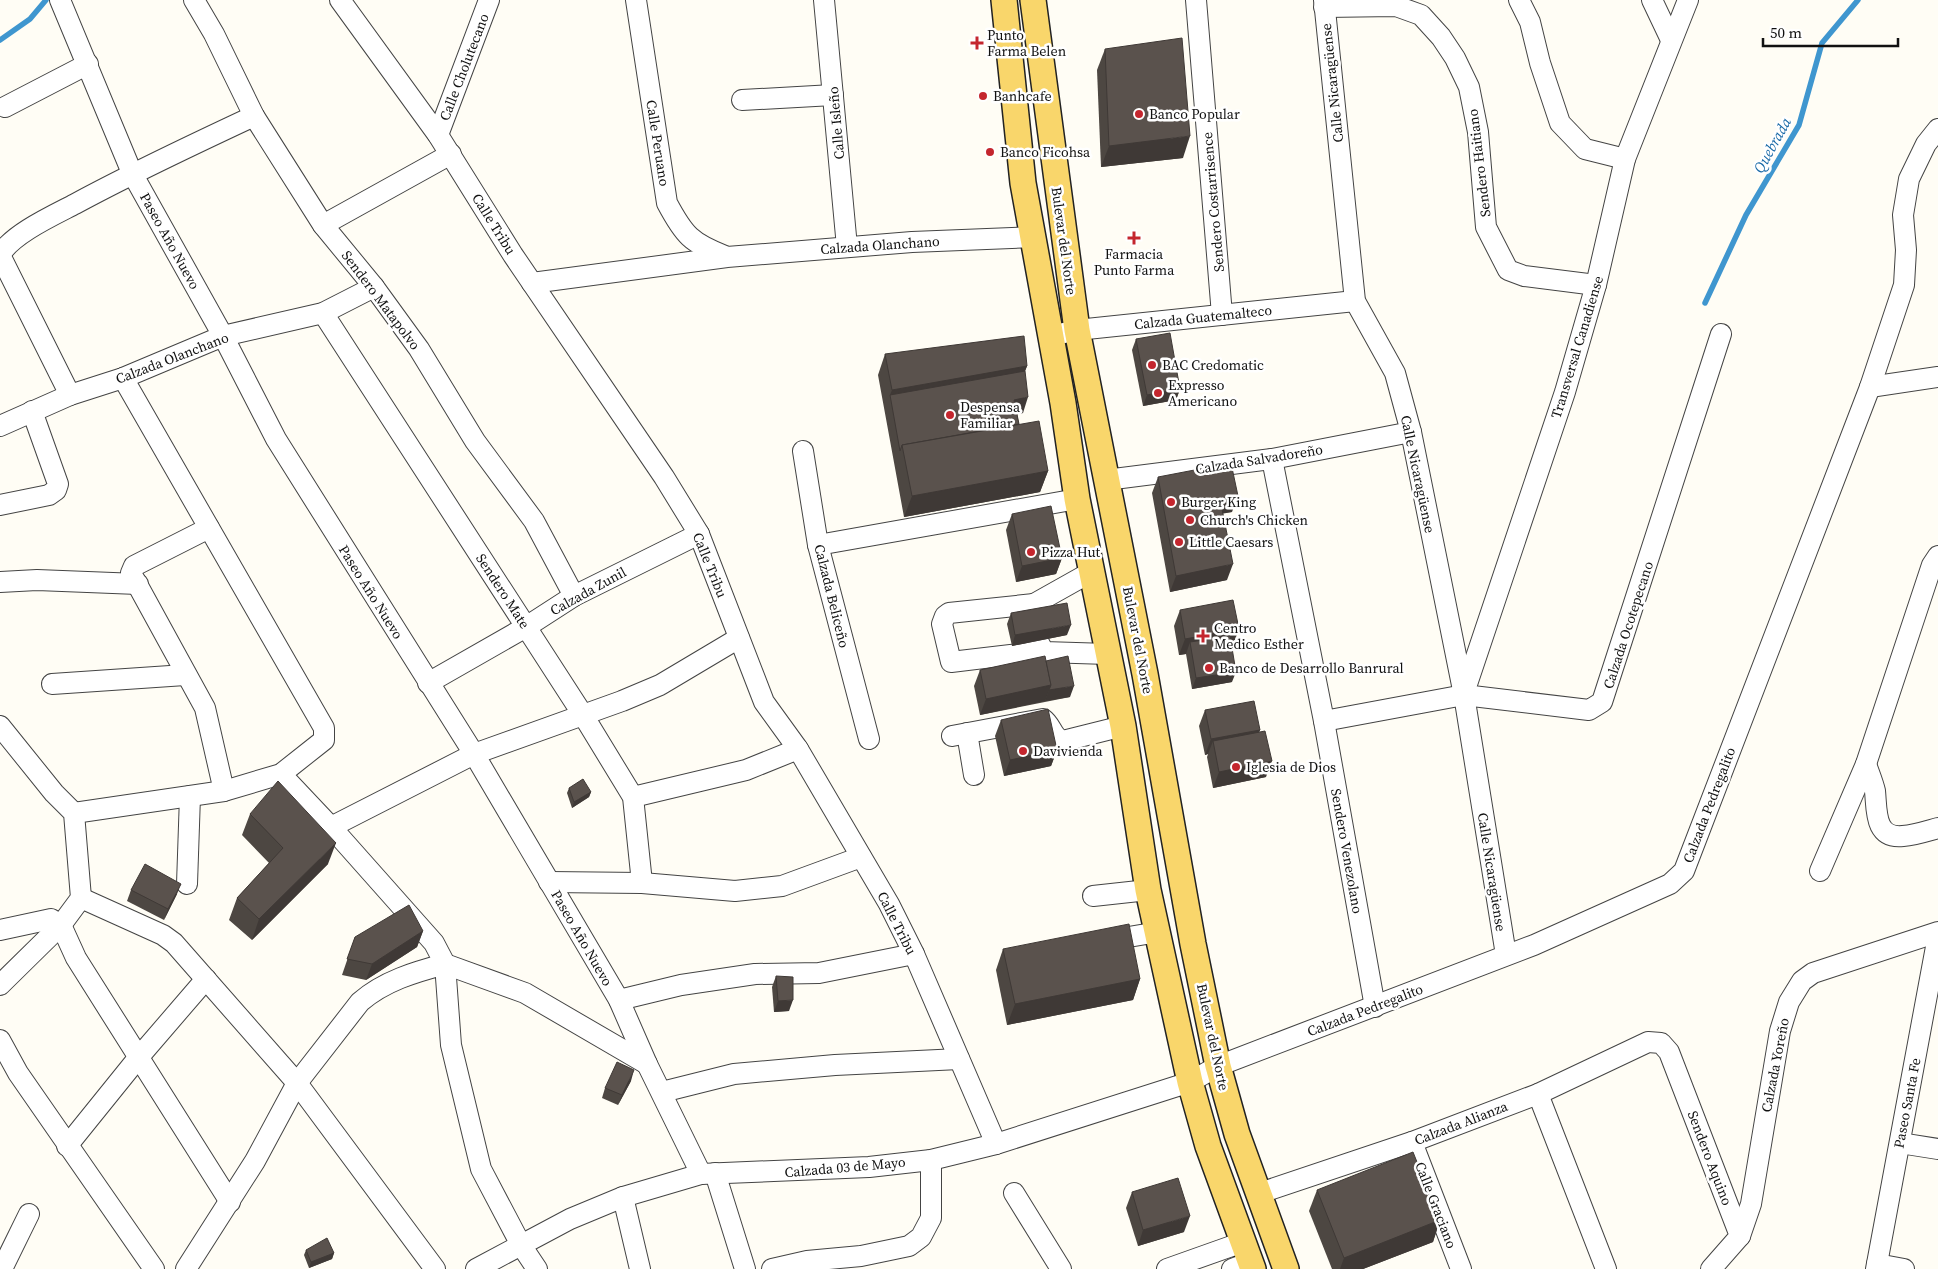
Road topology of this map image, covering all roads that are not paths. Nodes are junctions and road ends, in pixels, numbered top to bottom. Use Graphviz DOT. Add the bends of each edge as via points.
graph roads {
  1 [pos="194,0"];
  2 [pos="340,0"];
  3 [pos="489,0"];
  4 [pos="636,0"];
  5 [pos="824,0"];
  6 [pos="1004,0"];
  7 [pos="1033,0"];
  8 [pos="1196,0"];
  9 [pos="1519,0"];
  10 [pos="1652,0"];
  11 [pos="1688,0"];
  12 [pos="61,1"];
  13 [pos="1324,3"];
  14 [pos="1671,40"];
  15 [pos="88,64"];
  16 [pos="833,95"];
  17 [pos="742,100"];
  18 [pos="5,107"];
  19 [pos="254,116"];
  20 [pos="1938,129"];
  21 [pos="438,135"];
  22 [pos="451,154"];
  23 [pos="1625,159"];
  24 [pos="132,173"];
  25 [pos="323,225"];
  26 [pos="1034,237"];
  27 [pos="847,247"];
  28 [pos="1,250"];
  29 [pos="727,257"];
  30 [pos="532,283"];
  31 [pos="1596,285"];
  32 [pos="374,287"];
  33 [pos="1355,301"];
  34 [pos="323,313"];
  35 [pos="1222,315"];
  36 [pos="1077,330"];
  37 [pos="1721,334"];
  38 [pos="223,336"];
  39 [pos="1051,336"];
  40 [pos="1938,377"];
  41 [pos="123,378"];
  42 [pos="1870,387"];
  43 [pos="70,395"];
  44 [pos="32,411"];
  45 [pos="0,426"];
  46 [pos="1411,432"];
  47 [pos="803,451"];
  48 [pos="1272,459"];
  49 [pos="1106,480"];
  50 [pos="1077,499"];
  51 [pos="0,504"];
  52 [pos="209,528"];
  53 [pos="699,534"];
  54 [pos="818,545"];
  55 [pos="1938,556"];
  56 [pos="1092,572"];
  57 [pos="0,582"];
  58 [pos="138,584"];
  59 [pos="574,596"];
  60 [pos="526,626"];
  61 [pos="739,638"];
  62 [pos="1108,654"];
  63 [pos="185,675"];
  64 [pos="428,683"];
  65 [pos="52,684"];
  66 [pos="1464,695"];
  67 [pos="583,714"];
  68 [pos="1324,721"];
  69 [pos="0,726"];
  70 [pos="1123,726"];
  71 [pos="869,739"];
  72 [pos="798,749"];
  73 [pos="474,754"];
  74 [pos="1866,764"];
  75 [pos="280,774"];
  76 [pos="974,775"];
  77 [pos="224,790"];
  78 [pos="190,796"];
  79 [pos="633,797"];
  80 [pos="74,813"];
  81 [pos="331,827"];
  82 [pos="1938,828"];
  83 [pos="861,857"];
  84 [pos="1820,870"];
  85 [pos="550,882"];
  86 [pos="642,883"];
  87 [pos="187,884"];
  88 [pos="1148,890"];
  89 [pos="1093,896"];
  90 [pos="81,898"];
  91 [pos="61,925"];
  92 [pos="0,930"];
  93 [pos="1158,932"];
  94 [pos="1938,932"];
  95 [pos="1938,936"];
  96 [pos="1088,944"];
  97 [pos="914,954"];
  98 [pos="1506,955"];
  99 [pos="445,964"];
  100 [pos="206,979"];
  101 [pos="0,985"];
  102 [pos="619,1000"];
  103 [pos="1375,1007"];
  104 [pos="1931,1013"];
  105 [pos="0,1040"];
  106 [pos="1661,1043"];
  107 [pos="138,1058"];
  108 [pos="959,1059"];
  109 [pos="647,1064"];
  110 [pos="1218,1066"];
  111 [pos="1190,1082"];
  112 [pos="297,1084"];
  113 [pos="662,1092"];
  114 [pos="1538,1094"];
  115 [pos="1412,1142"];
  116 [pos="1900,1143"];
  117 [pos="996,1144"];
  118 [pos="67,1146"];
  119 [pos="1938,1149"];
  120 [pos="930,1160"];
  121 [pos="708,1174"];
  122 [pos="1014,1193"];
  123 [pos="1257,1194"];
  124 [pos="623,1197"];
  125 [pos="230,1202"];
  126 [pos="29,1214"];
  127 [pos="1740,1236"];
  128 [pos="521,1245"];
  129 [pos="1244,1260"];
  130 [pos="1876,1267"];
  131 [pos="2,1269"];
  132 [pos="154,1269"];
  133 [pos="186,1269"];
  134 [pos="435,1269"];
  135 [pos="476,1269"];
  136 [pos="537,1269"];
  137 [pos="640,1269"];
  138 [pos="745,1269"];
  139 [pos="772,1269"];
  140 [pos="1061,1269"];
  141 [pos="1167,1269"];
  142 [pos="1286,1269"];
  143 [pos="1461,1269"];
  144 [pos="1606,1269"];
  145 [pos="1711,1269"];
  146 [pos="1904,1269"];
  1 -- 19 [label="street, Sendero Matapolvo"];
  2 -- 21 [label="street, Calle Tribu"];
  3 -- 21 [label="street, Calle Cholutecano"];
  4 -- 29 [label="street, Calle Peruano" via="666,203 681,230 701,247"];
  5 -- 16 [label="street, Calle Isleño"];
  6 -- 26 [label="main road, Bulevar del Norte" via="1023,183"];
  7 -- 36 [label="main road, Bulevar del Norte"];
  8 -- 35 [label="street, Sendero Costarrisence"];
  9 -- 23 [label="street" via="1530,22 1560,123 1586,149"];
  10 -- 14 [label="street"];
  11 -- 14 [label="street, Transversal Canadiense"];
  12 -- 15 [label="street, Paseo Año Nuevo"];
  13 -- 31 [label="street, Sendero Haitiano" via="1396,6 1421,15 1455,58 1469,87 1478,132 1486,227 1508,270 1524,276"];
  13 -- 33 [label="street, Calle Nicaragüense"];
  14 -- 23 [label="street, Transversal Canadiense"];
  15 -- 18 [label="street"];
  15 -- 24 [label="street, Paseo Año Nuevo"];
  16 -- 17 [label="street"];
  16 -- 27 [label="street, Calle Isleño"];
  19 -- 24 [label="street"];
  19 -- 25 [label="street, Sendero Matapolvo"];
  20 -- 42 [label="street, Calzada Pedregalito" via="1926,144 1909,179 1903,215 1904,285"];
  21 -- 22 [label="street, Calle Tribu"];
  22 -- 25 [label="street"];
  22 -- 30 [label="street, Calle Tribu"];
  23 -- 31 [label="street, Transversal Canadiense"];
  24 -- 28 [label="street" via="47,219"];
  24 -- 38 [label="street, Paseo Año Nuevo"];
  25 -- 32 [label="street, Sendero Matapolvo"];
  26 -- 27 [label="street, Calzada Olanchano"];
  26 -- 39 [label="main road, Bulevar del Norte"];
  27 -- 29 [label="street, Calzada Olanchano"];
  28 -- 43 [label="street"];
  29 -- 30 [label="street, Calzada Olanchano"];
  30 -- 53 [label="street, Calle Tribu"];
  31 -- 66 [label="street, Transversal Canadiense" via="1565,392"];
  32 -- 34 [label="street, Calzada Olanchano"];
  32 -- 59 [label="street, Sendero Matapolvo" via="419,349 476,441 534,521"];
  33 -- 35 [label="street, Calzada Guatemalteco"];
  33 -- 46 [label="street, Calle Nicaragüense" via="1395,373"];
  34 -- 38 [label="street, Calzada Olanchano"];
  34 -- 60 [label="street, Sendero Mate"];
  35 -- 36 [label="street, Calzada Guatemalteco"];
  36 -- 39 [label="street, Calzada Guatemalteco"];
  36 -- 49 [label="main road, Bulevar del Norte"];
  37 -- 66 [label="street, Calzada Ocotepecano" via="1602,702 1589,710"];
  38 -- 41 [label="street, Calzada Olanchano"];
  38 -- 64 [label="street, Paseo Año Nuevo" via="276,439"];
  39 -- 50 [label="main road, Bulevar del Norte"];
  40 -- 42 [label="street"];
  41 -- 43 [label="street, Calzada Olanchano"];
  41 -- 52 [label="street"];
  42 -- 98 [label="street, Calzada Pedregalito" via="1684,871 1670,884"];
  43 -- 44 [label="street, Calzada Olanchano"];
  44 -- 45 [label="street, Calzada Olanchano"];
  44 -- 51 [label="street" via="58,484 56,490"];
  46 -- 48 [label="street, Calzada Salvadoreño"];
  46 -- 66 [label="street, Calle Nicaragüense"];
  47 -- 54 [label="street, Calzada Beliceño"];
  48 -- 49 [label="street, Calzada Salvadoreño"];
  48 -- 68 [label="street, Sendero Venezolano"];
  49 -- 110 [label="main road, Bulevar del Norte"];
  50 -- 54 [label="street"];
  50 -- 56 [label="main road, Bulevar del Norte"];
  52 -- 58 [label="street" via="134,566 131,573"];
  52 -- 75 [label="street" via="324,728 324,740"];
  53 -- 59 [label="street, Calzada Zunil"];
  53 -- 61 [label="street, Calle Tribu"];
  54 -- 71 [label="street, Calzada Beliceño"];
  55 -- 74 [label="street" via="1932,565"];
  56 -- 62 [label="main road, Bulevar del Norte"];
  56 -- 62 [label="street" via="1034,612 949,613 942,624 951,662 1040,646"];
  57 -- 58 [label="street" via="37,580"];
  58 -- 63 [label="street"];
  59 -- 60 [label="street, Calzada Zunil"];
  60 -- 64 [label="street, Calzada Zunil"];
  60 -- 67 [label="street, Sendero Mate"];
  61 -- 67 [label="street" via="660,685"];
  61 -- 72 [label="street, Calle Tribu" via="764,702"];
  62 -- 70 [label="main road, Bulevar del Norte"];
  63 -- 65 [label="street"];
  63 -- 77 [label="street" via="205,708"];
  64 -- 73 [label="street, Paseo Año Nuevo"];
  66 -- 68 [label="street, Calzada Ocotepecano"];
  66 -- 98 [label="street, Calle Nicaragüense"];
  67 -- 73 [label="street"];
  67 -- 79 [label="street, Sendero Mate"];
  68 -- 103 [label="street, Sendero Venezolano"];
  69 -- 80 [label="street"];
  70 -- 76 [label="street" via="1063,741 1057,739 1043,719 959,735"];
  70 -- 88 [label="main road, Bulevar del Norte"];
  72 -- 79 [label="street" via="746,770"];
  72 -- 83 [label="street, Calle Tribu"];
  73 -- 81 [label="street"];
  73 -- 85 [label="street, Paseo Año Nuevo"];
  74 -- 82 [label="street" via="1874,789 1877,821 1882,829 1893,836 1903,836"];
  74 -- 84 [label="street"];
  75 -- 77 [label="street"];
  75 -- 81 [label="street"];
  77 -- 78 [label="street"];
  78 -- 80 [label="street"];
  78 -- 87 [label="street"];
  79 -- 86 [label="street, Sendero Mate"];
  80 -- 90 [label="street"];
  81 -- 99 [label="street" via="434,943"];
  83 -- 86 [label="street" via="782,886 735,891"];
  83 -- 97 [label="street, Calle Tribu"];
  85 -- 86 [label="street"];
  85 -- 102 [label="street, Paseo Año Nuevo"];
  88 -- 89 [label="street"];
  88 -- 93 [label="main road, Bulevar del Norte"];
  90 -- 91 [label="street"];
  90 -- 100 [label="street" via="174,943"];
  91 -- 92 [label="street" via="51,919"];
  91 -- 101 [label="street"];
  91 -- 107 [label="street" via="76,958"];
  93 -- 96 [label="street"];
  93 -- 111 [label="main road, Bulevar del Norte"];
  94 -- 127 [label="street, Calzada Yoreño" via="1813,973 1802,981 1789,1002 1780,1031 1750,1204"];
  95 -- 104 [label="street, Paseo Santa Fe"];
  97 -- 102 [label="street" via="818,973 755,974 681,985"];
  97 -- 108 [label="street, Calle Tribu"];
  98 -- 103 [label="street, Calzada Pedregalito"];
  99 -- 109 [label="street" via="524,993"];
  99 -- 112 [label="street" via="408,975 372,991"];
  99 -- 128 [label="street" via="451,1045 481,1169"];
  100 -- 107 [label="street"];
  100 -- 112 [label="street"];
  102 -- 109 [label="street, Paseo Año Nuevo"];
  103 -- 110 [label="street, Calzada Pedregalito"];
  104 -- 116 [label="street, Paseo Santa Fe"];
  105 -- 118 [label="street"];
  106 -- 114 [label="street, Calzada Alianza" via="1648,1042"];
  106 -- 127 [label="street, Sendero Aquino" via="1670,1052"];
  107 -- 118 [label="street"];
  107 -- 125 [label="street"];
  108 -- 113 [label="street" via="734,1074"];
  108 -- 117 [label="street, Calle Tribu"];
  109 -- 113 [label="street, Paseo Año Nuevo"];
  110 -- 111 [label="street, Calzada 03 de Mayo"];
  110 -- 123 [label="main road, Bulevar del Norte"];
  111 -- 117 [label="street, Calzada 03 de Mayo"];
  111 -- 129 [label="main road, Bulevar del Norte"];
  112 -- 125 [label="street"];
  112 -- 134 [label="street"];
  113 -- 121 [label="street, Paseo Año Nuevo"];
  114 -- 115 [label="street, Calzada Alianza"];
  114 -- 144 [label="street"];
  115 -- 123 [label="street, Calzada Alianza"];
  115 -- 143 [label="street, Calle Graciano"];
  116 -- 119 [label="street"];
  116 -- 130 [label="street, Paseo Santa Fe"];
  117 -- 120 [label="street, Calzada 03 de Mayo"];
  118 -- 132 [label="street"];
  120 -- 121 [label="street, Calzada 03 de Mayo" via="859,1168"];
  120 -- 139 [label="street" via="932,1218 921,1237 909,1246"];
  121 -- 124 [label="street, Calzada 03 de Mayo"];
  121 -- 138 [label="street, Paseo Año Nuevo"];
  122 -- 140 [label="street"];
  123 -- 142 [label="main road, Bulevar del Norte"];
  124 -- 128 [label="street, Calzada 03 de Mayo" via="570,1219"];
  124 -- 137 [label="street"];
  125 -- 133 [label="street"];
  126 -- 131 [label="street"];
  127 -- 145 [label="street"];
  128 -- 135 [label="street, Calzada 03 de Mayo"];
  128 -- 136 [label="street"];
  129 -- 141 [label="street"];
  130 -- 146 [label="street"];
}
